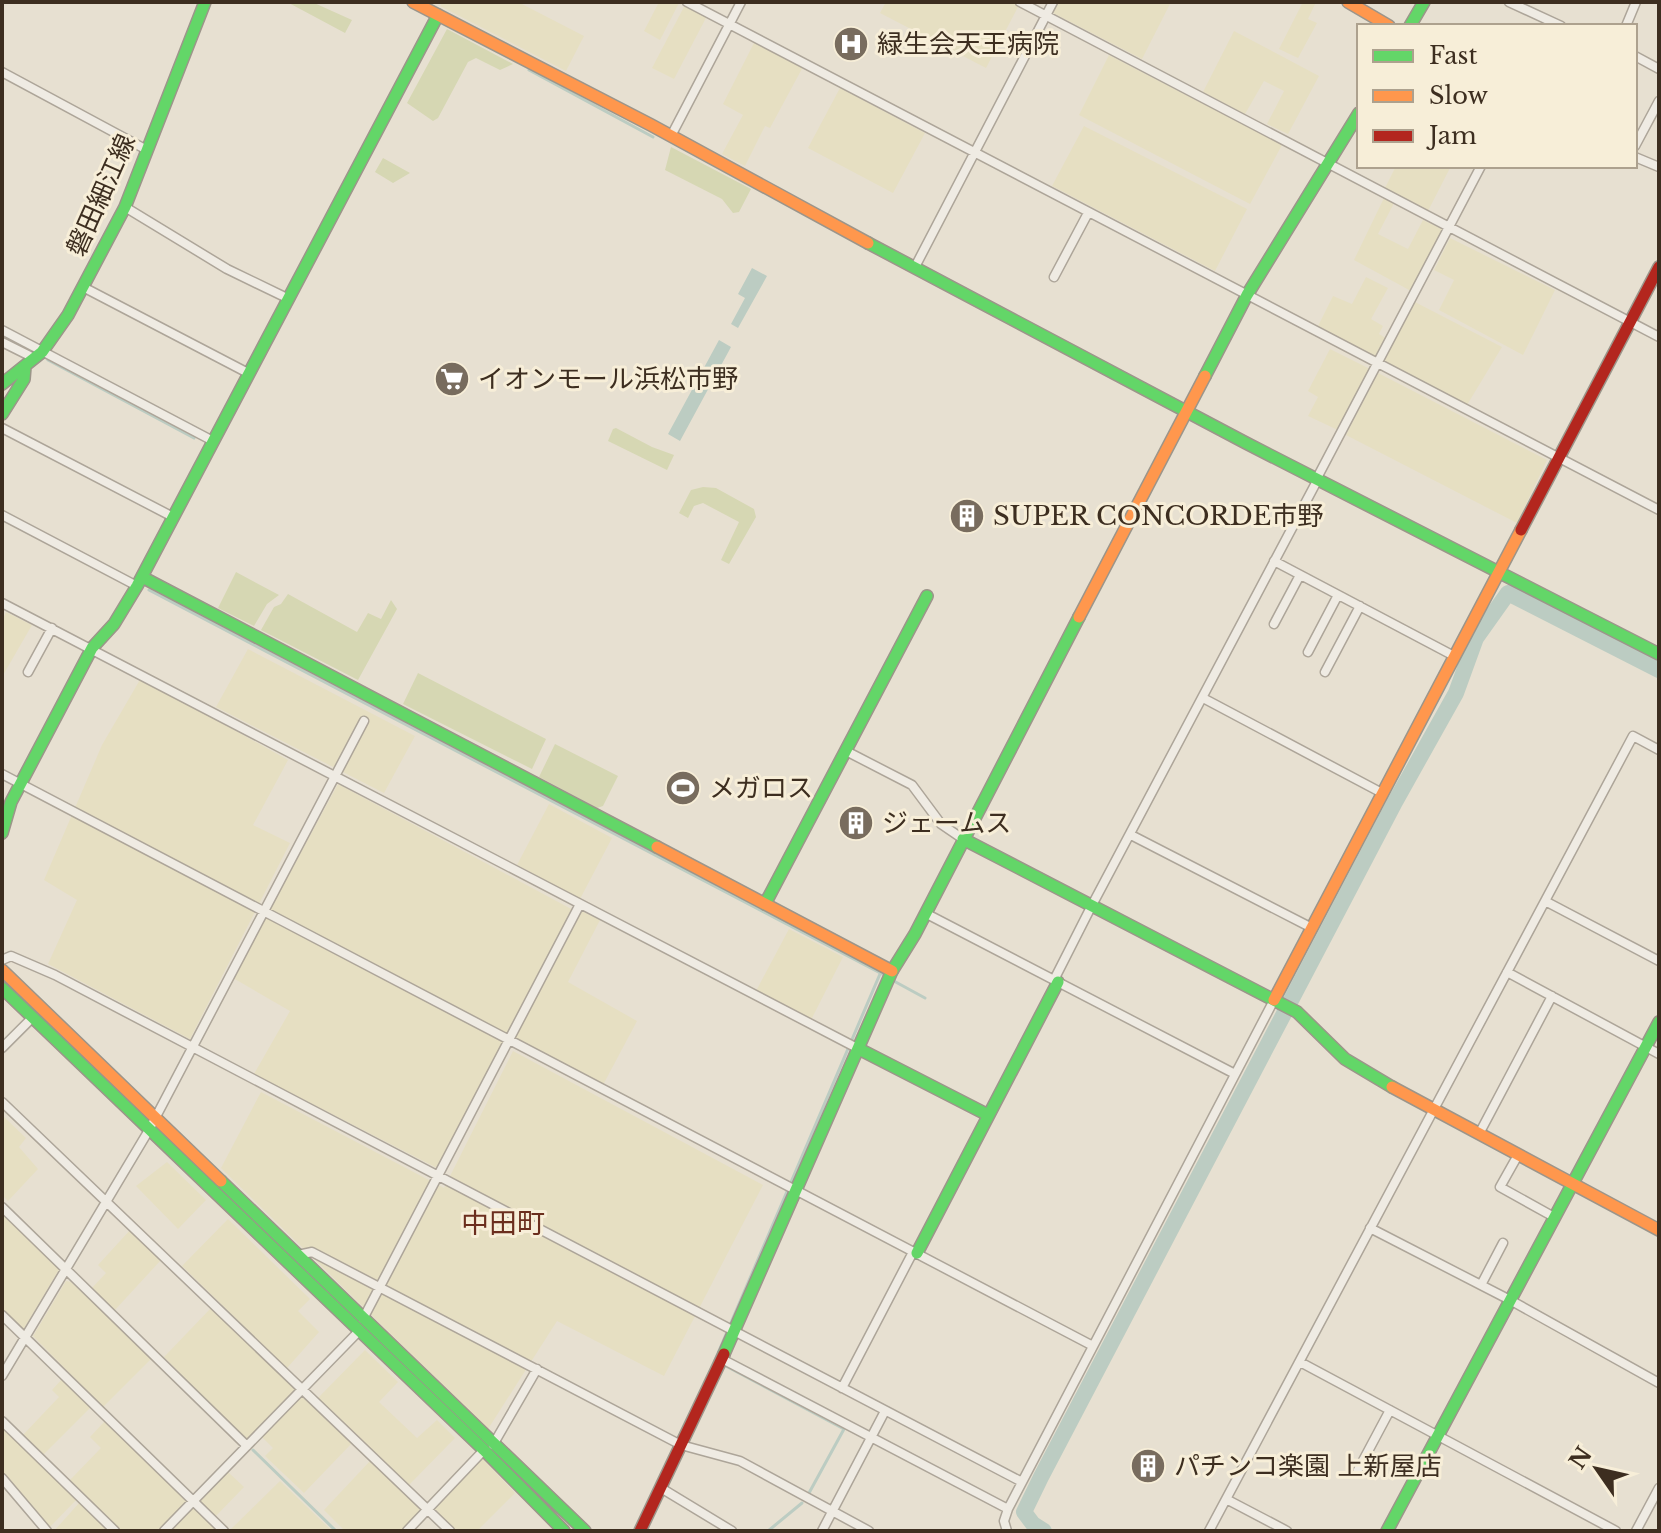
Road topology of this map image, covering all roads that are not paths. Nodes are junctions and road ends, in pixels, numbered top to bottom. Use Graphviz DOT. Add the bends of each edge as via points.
graph roads {
  1 [pos="205,2"];
  2 [pos="413,2"];
  3 [pos="687,2"];
  4 [pos="741,2"];
  5 [pos="1020,2"];
  6 [pos="1053,2"];
  7 [pos="1348,2"];
  8 [pos="1424,2"];
  9 [pos="1509,2"];
  10 [pos="1636,2"];
  11 [pos="438,15"];
  12 [pos="1046,15"];
  13 [pos="730,24"];
  14 [pos="1386,24"];
  15 [pos="1411,24"];
  16 [pos="1557,24"];
  17 [pos="1627,24"];
  18 [pos="1637,57"];
  19 [pos="1659,69"];
  20 [pos="2,72"];
  21 [pos="1659,101"];
  22 [pos="1357,116"];
  23 [pos="671,136"];
  24 [pos="1637,142"];
  25 [pos="147,150"];
  26 [pos="975,152"];
  27 [pos="1637,158"];
  28 [pos="1329,164"];
  29 [pos="1659,167"];
  30 [pos="1480,168"];
  31 [pos="125,207"];
  32 [pos="1088,213"];
  33 [pos="1449,226"];
  34 [pos="915,267"];
  35 [pos="1659,267"];
  36 [pos="1054,277"];
  37 [pos="83,287"];
  38 [pos="1247,295"];
  39 [pos="287,298"];
  40 [pos="1631,322"];
  41 [pos="2,330"];
  42 [pos="1659,337"];
  43 [pos="2,342"];
  44 [pos="33,359"];
  45 [pos="1379,363"];
  46 [pos="248,373"];
  47 [pos="2,384"];
  48 [pos="1186,411"];
  49 [pos="2,414"];
  50 [pos="2,428"];
  51 [pos="213,441"];
  52 [pos="1559,458"];
  53 [pos="1316,482"];
  54 [pos="1659,510"];
  55 [pos="2,515"];
  56 [pos="173,517"];
  57 [pos="1274,561"];
  58 [pos="1498,574"];
  59 [pos="1300,575"];
  60 [pos="140,581"];
  61 [pos="1338,595"];
  62 [pos="927,596"];
  63 [pos="2,603"];
  64 [pos="1360,606"];
  65 [pos="1274,624"];
  66 [pos="52,628"];
  67 [pos="92,648"];
  68 [pos="1308,652"];
  69 [pos="1659,654"];
  70 [pos="1454,656"];
  71 [pos="28,672"];
  72 [pos="1325,672"];
  73 [pos="1203,698"];
  74 [pos="364,721"];
  75 [pos="1659,750"];
  76 [pos="846,751"];
  77 [pos="2,774"];
  78 [pos="336,776"];
  79 [pos="20,784"];
  80 [pos="1382,793"];
  81 [pos="2,833"];
  82 [pos="1131,835"];
  83 [pos="963,839"];
  84 [pos="1545,901"];
  85 [pos="580,904"];
  86 [pos="765,904"];
  87 [pos="1094,906"];
  88 [pos="263,911"];
  89 [pos="925,913"];
  90 [pos="1312,928"];
  91 [pos="2,960"];
  92 [pos="1659,961"];
  93 [pos="887,968"];
  94 [pos="2,970"];
  95 [pos="1507,972"];
  96 [pos="1058,982"];
  97 [pos="2,988"];
  98 [pos="1552,996"];
  99 [pos="1274,1000"];
  100 [pos="33,1017"];
  101 [pos="1659,1022"];
  102 [pos="509,1040"];
  103 [pos="193,1047"];
  104 [pos="1646,1047"];
  105 [pos="2,1048"];
  106 [pos="859,1049"];
  107 [pos="1659,1054"];
  108 [pos="1235,1074"];
  109 [pos="2,1102"];
  110 [pos="1435,1109"];
  111 [pos="988,1115"];
  112 [pos="155,1119"];
  113 [pos="149,1130"];
  114 [pos="1479,1134"];
  115 [pos="1518,1155"];
  116 [pos="438,1176"];
  117 [pos="1572,1182"];
  118 [pos="795,1190"];
  119 [pos="108,1202"];
  120 [pos="2,1207"];
  121 [pos="1554,1217"];
  122 [pos="1370,1228"];
  123 [pos="1659,1230"];
  124 [pos="1503,1243"];
  125 [pos="915,1252"];
  126 [pos="298,1255"];
  127 [pos="68,1270"];
  128 [pos="381,1285"];
  129 [pos="1481,1285"];
  130 [pos="1510,1300"];
  131 [pos="2,1315"];
  132 [pos="363,1319"];
  133 [pos="359,1331"];
  134 [pos="735,1332"];
  135 [pos="26,1337"];
  136 [pos="1093,1346"];
  137 [pos="722,1359"];
  138 [pos="1300,1362"];
  139 [pos="537,1369"];
  140 [pos="2,1376"];
  141 [pos="1659,1383"];
  142 [pos="842,1388"];
  143 [pos="302,1390"];
  144 [pos="1390,1410"];
  145 [pos="885,1411"];
  146 [pos="2,1421"];
  147 [pos="1438,1436"];
  148 [pos="870,1438"];
  149 [pos="681,1445"];
  150 [pos="247,1446"];
  151 [pos="489,1447"];
  152 [pos="1358,1470"];
  153 [pos="2,1478"];
  154 [pos="1022,1482"];
  155 [pos="661,1488"];
  156 [pos="1659,1488"];
  157 [pos="1226,1499"];
  158 [pos="193,1501"];
  159 [pos="1008,1509"];
  160 [pos="427,1510"];
  161 [pos="832,1511"];
  162 [pos="1272,1527"];
  163 [pos="47,1531"];
  164 [pos="115,1531"];
  165 [pos="164,1531"];
  166 [pos="224,1531"];
  167 [pos="407,1531"];
  168 [pos="450,1531"];
  169 [pos="564,1531"];
  170 [pos="585,1531"];
  171 [pos="640,1531"];
  172 [pos="732,1531"];
  173 [pos="822,1531"];
  174 [pos="869,1531"];
  175 [pos="1007,1531"];
  176 [pos="1209,1531"];
  177 [pos="1287,1531"];
  178 [pos="1387,1531"];
  179 [pos="1616,1531"];
  180 [pos="1636,1531"];
  1 -- 25 [label="street, 磐田細江線"];
  2 -- 11 [label="street"];
  3 -- 13 [label="street"];
  4 -- 13 [label="street"];
  5 -- 12 [label="street"];
  6 -- 12 [label="street"];
  7 -- 14 [label="street"];
  8 -- 15 [label="street"];
  9 -- 16 [label="street"];
  10 -- 17 [label="street"];
  11 -- 23 [label="street"];
  11 -- 39 [label="street"];
  12 -- 26 [label="street"];
  12 -- 28 [label="street"];
  13 -- 23 [label="street"];
  13 -- 26 [label="street"];
  18 -- 19 [label="street"];
  20 -- 25 [label="street"];
  21 -- 24 [label="street"];
  22 -- 28 [label="street"];
  23 -- 34 [label="street"];
  25 -- 31 [label="street, 磐田細江線"];
  26 -- 32 [label="street"];
  26 -- 34 [label="street"];
  27 -- 29 [label="street"];
  28 -- 33 [label="street"];
  28 -- 38 [label="street"];
  30 -- 33 [label="street"];
  31 -- 37 [label="street, 磐田細江線"];
  31 -- 39 [label="street"];
  32 -- 36 [label="street"];
  32 -- 38 [label="street"];
  33 -- 40 [label="street"];
  33 -- 45 [label="street"];
  34 -- 48 [label="street"];
  35 -- 40 [label="street"];
  37 -- 44 [label="street, 磐田細江線"];
  37 -- 46 [label="street"];
  38 -- 45 [label="street"];
  38 -- 48 [label="street"];
  39 -- 46 [label="street"];
  40 -- 42 [label="street"];
  40 -- 52 [label="street"];
  41 -- 44 [label="street"];
  43 -- 44 [label="street"];
  44 -- 47 [label="street, 磐田細江線"];
  44 -- 49 [label="street"];
  44 -- 51 [label="street"];
  45 -- 52 [label="street"];
  45 -- 53 [label="street"];
  46 -- 51 [label="street"];
  48 -- 53 [label="street"];
  48 -- 83 [label="street"];
  50 -- 56 [label="street"];
  51 -- 56 [label="street"];
  52 -- 54 [label="street"];
  52 -- 58 [label="street"];
  53 -- 57 [label="street"];
  53 -- 58 [label="street"];
  55 -- 60 [label="street"];
  56 -- 60 [label="street"];
  57 -- 59 [label="street"];
  57 -- 73 [label="street"];
  58 -- 69 [label="street"];
  58 -- 70 [label="street"];
  59 -- 61 [label="street"];
  59 -- 65 [label="street"];
  60 -- 67 [label="street"];
  60 -- 86 [label="street"];
  61 -- 64 [label="street"];
  61 -- 68 [label="street"];
  62 -- 76 [label="street"];
  63 -- 66 [label="street"];
  64 -- 70 [label="street"];
  64 -- 72 [label="street"];
  66 -- 67 [label="street"];
  66 -- 71 [label="street"];
  67 -- 78 [label="street"];
  67 -- 79 [label="street"];
  70 -- 80 [label="street"];
  73 -- 80 [label="street"];
  73 -- 82 [label="street"];
  74 -- 78 [label="street"];
  75 -- 84 [label="street" via="1633,736"];
  76 -- 83 [label="street" via="912,785 941,824"];
  76 -- 86 [label="street"];
  77 -- 79 [label="street"];
  78 -- 85 [label="street"];
  78 -- 88 [label="street"];
  79 -- 81 [label="street"];
  79 -- 88 [label="street"];
  80 -- 90 [label="street"];
  82 -- 87 [label="street"];
  82 -- 90 [label="street"];
  83 -- 87 [label="street"];
  83 -- 89 [label="street"];
  84 -- 92 [label="street"];
  84 -- 95 [label="street"];
  85 -- 102 [label="street"];
  85 -- 106 [label="street"];
  86 -- 93 [label="street"];
  87 -- 96 [label="street" via="1056,976"];
  87 -- 99 [label="street"];
  88 -- 102 [label="street"];
  88 -- 103 [label="street"];
  89 -- 93 [label="street" via="901,960"];
  89 -- 96 [label="street"];
  90 -- 99 [label="street"];
  91 -- 103 [label="street" via="11,956 28,962"];
  93 -- 106 [label="street"];
  94 -- 112 [label="street"];
  95 -- 98 [label="street"];
  95 -- 110 [label="street"];
  96 -- 108 [label="street"];
  96 -- 111 [label="street"];
  97 -- 100 [label="street"];
  98 -- 104 [label="street"];
  98 -- 114 [label="street"];
  99 -- 108 [label="street"];
  99 -- 110 [label="street" via="1297,1012 1351,1063"];
  100 -- 105 [label="street"];
  100 -- 113 [label="street"];
  101 -- 104 [label="street"];
  102 -- 116 [label="street"];
  102 -- 118 [label="street"];
  103 -- 112 [label="street"];
  103 -- 116 [label="street"];
  104 -- 107 [label="street"];
  104 -- 117 [label="street"];
  106 -- 111 [label="street"];
  106 -- 118 [label="street"];
  108 -- 136 [label="street"];
  109 -- 119 [label="street"];
  110 -- 114 [label="street"];
  110 -- 122 [label="street"];
  111 -- 125 [label="street"];
  112 -- 113 [label="street"];
  112 -- 126 [label="street"];
  113 -- 119 [label="street"];
  113 -- 133 [label="street"];
  114 -- 115 [label="street"];
  115 -- 117 [label="street"];
  115 -- 121 [label="street" via="1500,1187"];
  116 -- 128 [label="street"];
  116 -- 134 [label="street"];
  117 -- 121 [label="street"];
  117 -- 123 [label="street"];
  118 -- 125 [label="street"];
  118 -- 134 [label="street"];
  119 -- 127 [label="street"];
  119 -- 143 [label="street"];
  120 -- 127 [label="street"];
  121 -- 130 [label="street"];
  122 -- 129 [label="street"];
  122 -- 138 [label="street"];
  124 -- 129 [label="street"];
  125 -- 136 [label="street"];
  125 -- 142 [label="street"];
  126 -- 128 [label="street" via="312,1252"];
  126 -- 132 [label="street"];
  127 -- 135 [label="street"];
  127 -- 150 [label="street"];
  128 -- 132 [label="street"];
  128 -- 139 [label="street"];
  129 -- 130 [label="street"];
  130 -- 141 [label="street"];
  130 -- 147 [label="street"];
  131 -- 135 [label="street"];
  132 -- 151 [label="street"];
  133 -- 143 [label="street"];
  133 -- 151 [label="street"];
  134 -- 137 [label="street"];
  134 -- 142 [label="street"];
  135 -- 140 [label="street"];
  135 -- 158 [label="street"];
  136 -- 154 [label="street"];
  137 -- 148 [label="street"];
  137 -- 149 [label="street"];
  138 -- 144 [label="street"];
  138 -- 157 [label="street"];
  139 -- 149 [label="street"];
  139 -- 151 [label="street"];
  142 -- 145 [label="street"];
  143 -- 150 [label="street"];
  143 -- 160 [label="street"];
  144 -- 147 [label="street"];
  144 -- 152 [label="street"];
  145 -- 148 [label="street"];
  145 -- 154 [label="street"];
  146 -- 164 [label="street"];
  147 -- 178 [label="street"];
  147 -- 179 [label="street"];
  148 -- 159 [label="street"];
  148 -- 161 [label="street"];
  149 -- 155 [label="street"];
  149 -- 161 [label="street" via="740,1461"];
  150 -- 158 [label="street"];
  151 -- 160 [label="street"];
  151 -- 169 [label="street"];
  151 -- 170 [label="street"];
  153 -- 163 [label="street"];
  154 -- 159 [label="street"];
  155 -- 171 [label="street"];
  155 -- 172 [label="street"];
  156 -- 180 [label="street"];
  157 -- 162 [label="street"];
  157 -- 176 [label="street"];
  158 -- 165 [label="street"];
  158 -- 166 [label="street"];
  159 -- 175 [label="street"];
  160 -- 167 [label="street"];
  160 -- 168 [label="street"];
  161 -- 173 [label="street"];
  161 -- 174 [label="street"];
  162 -- 177 [label="street"];
}
